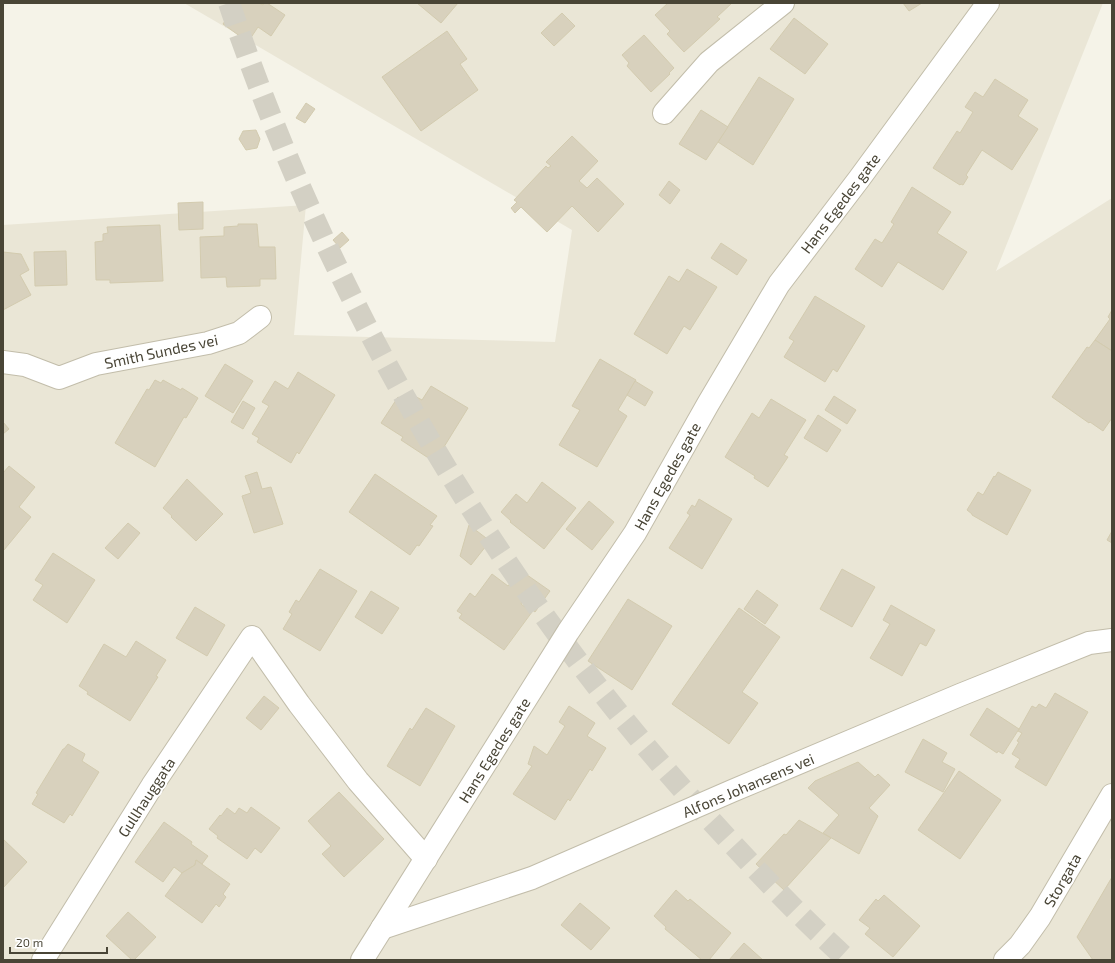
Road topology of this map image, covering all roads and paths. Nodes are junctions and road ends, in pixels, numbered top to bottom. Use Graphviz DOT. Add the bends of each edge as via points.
graph roads {
  1 [pos="783,3"];
  2 [pos="988,3"];
  3 [pos="664,113"];
  4 [pos="260,318"];
  5 [pos="3,362"];
  6 [pos="1112,640"];
  7 [pos="1112,795"];
  8 [pos="426,858"];
  9 [pos="382,928"];
  10 [pos="43,960"];
  11 [pos="362,960"];
  12 [pos="1005,960"];
  1 -- 3 [label="street" via="709,62"];
  2 -- 8 [label="street, Hans Egedes gate" via="779,284 635,533 568,632"];
  4 -- 5 [label="street, Smith Sundes vei" via="239,333 208,343 96,364 59,378 25,365"];
  6 -- 9 [label="street, Alfons Johansens vei" via="1089,643 732,791 532,878"];
  7 -- 12 [label="street, Storgata" via="1040,917 1020,946"];
  8 -- 9 [label="street, Hans Egedes gate"];
  8 -- 10 [label="street, Gullhauggata" via="358,781 252,637 152,786"];
  9 -- 11 [label="street, Hans Egedes gate"];
}
